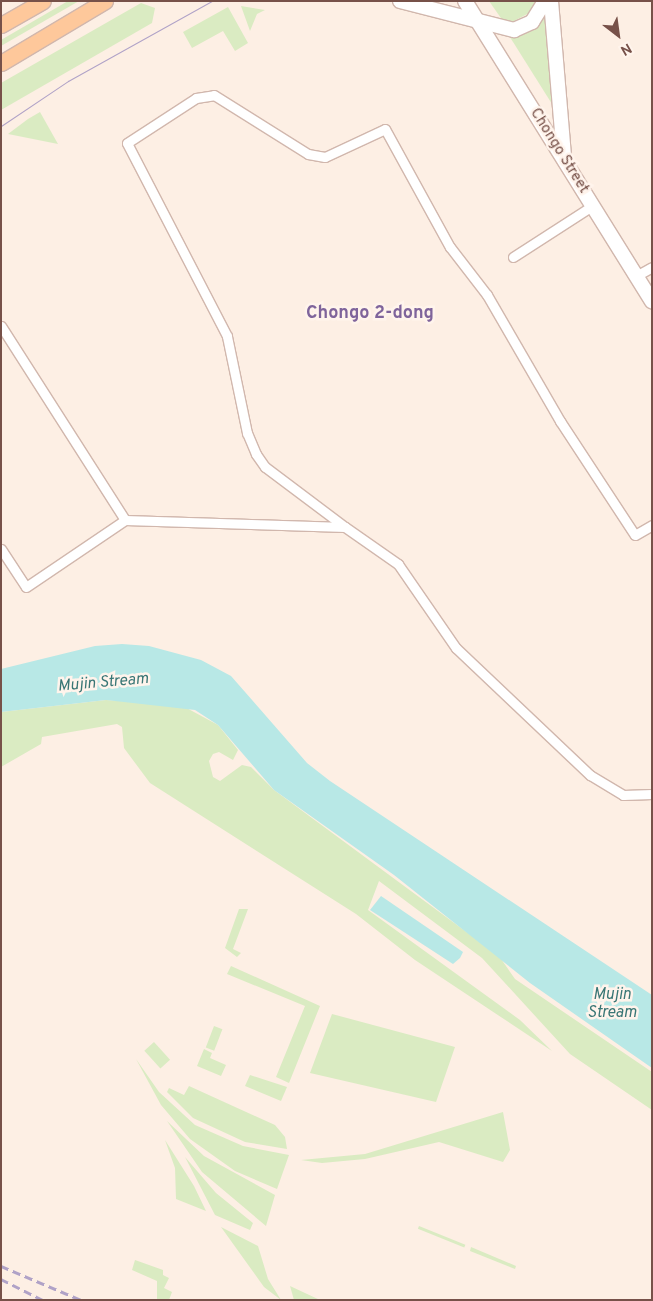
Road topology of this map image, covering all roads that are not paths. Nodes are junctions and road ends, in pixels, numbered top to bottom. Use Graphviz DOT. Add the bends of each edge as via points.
graph roads {
  1 [pos="43,1"];
  2 [pos="105,1"];
  3 [pos="400,1"];
  4 [pos="465,1"];
  5 [pos="545,1"];
  6 [pos="551,1"];
  7 [pos="1,24"];
  8 [pos="479,24"];
  9 [pos="1,63"];
  10 [pos="564,157"];
  11 [pos="592,206"];
  12 [pos="513,257"];
  13 [pos="652,267"];
  14 [pos="636,276"];
  15 [pos="652,301"];
  16 [pos="1,326"];
  17 [pos="125,520"];
  18 [pos="652,525"];
  19 [pos="345,527"];
  20 [pos="1,549"];
  21 [pos="652,794"];
  1 -- 7 [label="main road"];
  2 -- 9 [label="main road"];
  3 -- 8 [label="main road"];
  4 -- 8 [label="main road, Chongo Street"];
  5 -- 8 [label="main road" via="532,22 521,29 500,30"];
  6 -- 10 [label="main road"];
  8 -- 10 [label="main road, Chongo Street"];
  10 -- 11 [label="main road, Chongo Street"];
  11 -- 12 [label="street"];
  11 -- 14 [label="main road, Chongo Street"];
  13 -- 14 [label="street"];
  14 -- 15 [label="main road, Chongo Street"];
  16 -- 17 [label="street"];
  17 -- 19 [label="street"];
  17 -- 20 [label="street" via="26,587"];
  18 -- 19 [label="street" via="635,535 560,421 497,311 450,247 384,129 325,157 308,154 214,95 196,98 128,143 227,336 247,433 256,454 265,468"];
  19 -- 21 [label="street" via="398,564 456,648 590,775 623,795"];
}
